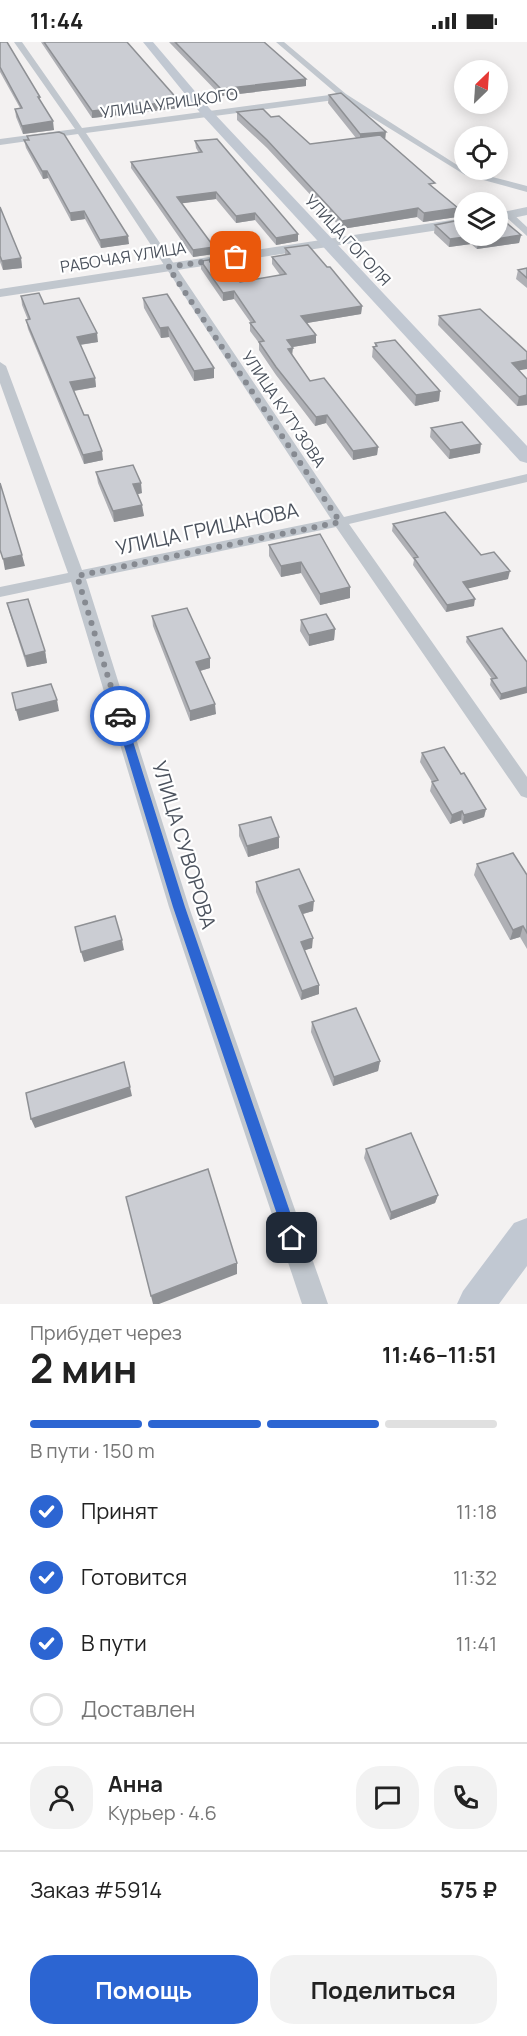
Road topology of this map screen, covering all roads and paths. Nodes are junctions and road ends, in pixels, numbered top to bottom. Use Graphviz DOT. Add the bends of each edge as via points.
graph roads {
  1 [pos="27,42"];
  2 [pos="148,42"];
  3 [pos="280,42"];
  4 [pos="15,43"];
  5 [pos="343,96"];
  6 [pos="206,112"];
  7 [pos="80,131"];
  8 [pos="0,142"];
  9 [pos="527,189"];
  10 [pos="527,211"];
  11 [pos="508,215"];
  12 [pos="508,220"];
  13 [pos="454,224"];
  14 [pos="527,233"];
  15 [pos="326,243"];
  16 [pos="168,267"];
  17 [pos="0,293"];
  18 [pos="0,366"];
  19 [pos="527,457"];
  20 [pos="527,478"];
  21 [pos="340,522"];
  22 [pos="77,576"];
  23 [pos="0,592"];
  24 [pos="527,791"];
  25 [pos="527,1236"];
  26 [pos="315,1304"];
  27 [pos="476,1304"];
  1 -- 4 [label="street"];
  2 -- 6 [label="main road, УЛИЦА ГОГОЛЯ"];
  3 -- 5 [label="street"];
  4 -- 7 [label="street, УЛИЦА КУТУЗОВА"];
  5 -- 6 [label="street, УЛИЦА УРИЦКОГО"];
  5 -- 9 [label="street" via="468,173"];
  6 -- 7 [label="street, УЛИЦА УРИЦКОГО"];
  6 -- 15 [label="main road, УЛИЦА ГОГОЛЯ"];
  7 -- 8 [label="street, УЛИЦА УРИЦКОГО"];
  7 -- 16 [label="street, УЛИЦА КУТУЗОВА"];
  10 -- 11 [label="street"];
  12 -- 14 [label="street"];
  13 -- 15 [label="street, РАБОЧАЯ УЛИЦА"];
  15 -- 16 [label="street, РАБОЧАЯ УЛИЦА"];
  15 -- 19 [label="main road, УЛИЦА ГОГОЛЯ"];
  16 -- 17 [label="street, РАБОЧАЯ УЛИЦА"];
  16 -- 21 [label="street, УЛИЦА КУТУЗОВА"];
  18 -- 22 [label="street, УЛИЦА СУВОРОВА"];
  20 -- 21 [label="street, УЛИЦА ГРИЦАНОВА"];
  21 -- 22 [label="street, УЛИЦА ГРИЦАНОВА"];
  21 -- 24 [label="street, УЛИЦА КУТУЗОВА"];
  22 -- 23 [label="street, УЛИЦА ГРИЦАНОВА"];
  22 -- 26 [label="street, УЛИЦА СУВОРОВА" via="179,907"];
  25 -- 27 [label="main road"];
}
